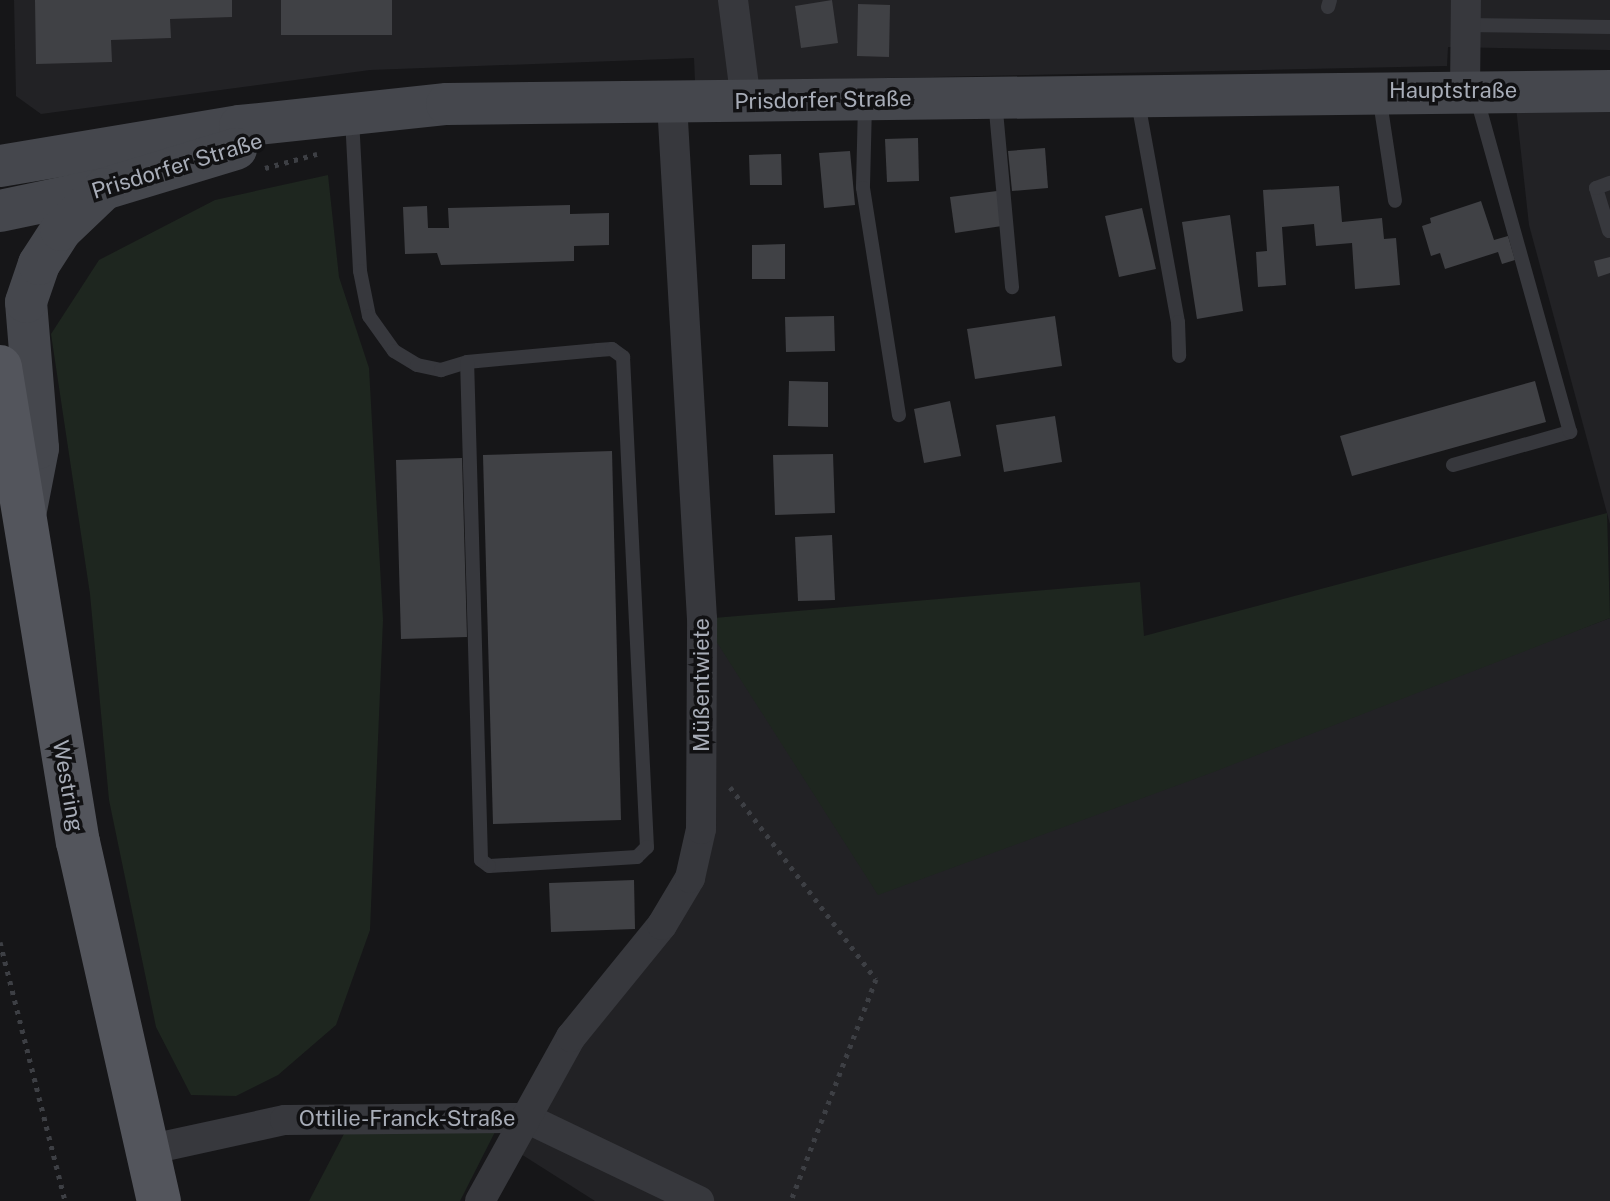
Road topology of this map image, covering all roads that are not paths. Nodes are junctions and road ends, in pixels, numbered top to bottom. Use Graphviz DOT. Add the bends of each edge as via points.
graph roads {
  1 [pos="733,0"];
  2 [pos="1466,12"];
  3 [pos="1610,27"];
  4 [pos="1296,91"];
  5 [pos="1379,91"];
  6 [pos="1470,91"];
  7 [pos="1610,91"];
  8 [pos="1136,93"];
  9 [pos="995,97"];
  10 [pos="865,100"];
  11 [pos="746,102"];
  12 [pos="672,104"];
  13 [pos="352,113"];
  14 [pos="0,166"];
  15 [pos="1610,183"];
  16 [pos="104,189"];
  17 [pos="1395,201"];
  18 [pos="0,211"];
  19 [pos="1609,231"];
  20 [pos="1012,287"];
  21 [pos="1179,356"];
  22 [pos="467,362"];
  23 [pos="0,367"];
  24 [pos="899,415"];
  25 [pos="1453,465"];
  26 [pos="23,527"];
  27 [pos="526,1118"];
  28 [pos="147,1150"];
  29 [pos="159,1201"];
  30 [pos="480,1201"];
  31 [pos="699,1201"];
  1 -- 11 [label="street"];
  2 -- 3 [label="lane"];
  2 -- 6 [label="street"];
  4 -- 5 [label="main road, Hauptstraße"];
  4 -- 8 [label="main road, Prisdorfer Straße"];
  5 -- 6 [label="main road, Hauptstraße"];
  5 -- 17 [label="lane"];
  6 -- 7 [label="main road, Hauptstraße"];
  6 -- 25 [label="lane" via="1570,432"];
  8 -- 9 [label="main road, Prisdorfer Straße"];
  8 -- 21 [label="lane" via="1178,322"];
  9 -- 10 [label="main road, Prisdorfer Straße"];
  9 -- 20 [label="lane"];
  10 -- 11 [label="main road, Prisdorfer Straße"];
  10 -- 24 [label="lane" via="863,188"];
  11 -- 12 [label="main road, Prisdorfer Straße"];
  12 -- 13 [label="main road, Prisdorfer Straße" via="447,104"];
  12 -- 27 [label="street, Müßentwiete" via="702,619 701,829 690,878 662,925 571,1037"];
  13 -- 14 [label="main road, Prisdorfer Straße"];
  13 -- 16 [label="main road, Prisdorfer Straße"];
  13 -- 22 [label="lane" via="360,271 369,316 394,351 417,365 441,370"];
  15 -- 19 [label="lane" via="1596,188"];
  16 -- 18 [label="main road, Prisdorfer Straße"];
  16 -- 26 [label="main road" via="61,230 39,264 26,302 38,448"];
  22 -- 22 [label="lane" via="481,860 489,866 637,857 647,847 647,820 623,357 612,349"];
  23 -- 26 [label="main road, Westring"];
  26 -- 28 [label="main road, Westring" via="78,842"];
  27 -- 28 [label="street, Ottilie-Franck-Straße" via="285,1120"];
  27 -- 30 [label="street, Müßentwiete"];
  27 -- 31 [label="street, Ottilie-Franck-Straße"];
  28 -- 29 [label="main road, Westring"];
}
